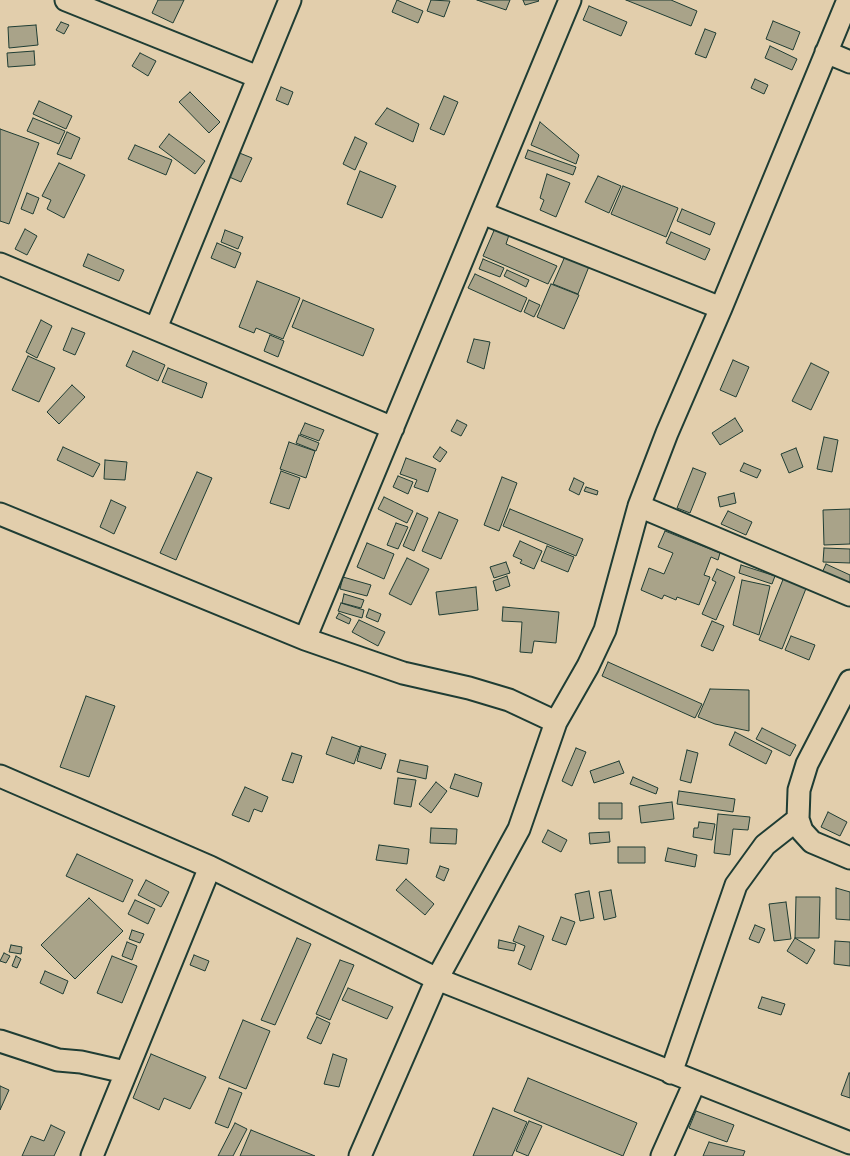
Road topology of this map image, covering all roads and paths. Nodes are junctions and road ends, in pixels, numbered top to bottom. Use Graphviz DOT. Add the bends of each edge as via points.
graph roads {
  1 [pos="66,0"];
  2 [pos="290,0"];
  3 [pos="570,0"];
  4 [pos="848,0"];
  5 [pos="826,52"];
  6 [pos="850,62"];
  7 [pos="258,77"];
  8 [pos="482,213"];
  9 [pos="0,264"];
  10 [pos="721,308"];
  11 [pos="156,328"];
  12 [pos="393,428"];
  13 [pos="639,506"];
  14 [pos="0,514"];
  15 [pos="850,595"];
  16 [pos="305,639"];
  17 [pos="850,681"];
  18 [pos="556,722"];
  19 [pos="0,776"];
  20 [pos="798,819"];
  21 [pos="850,858"];
  22 [pos="210,867"];
  23 [pos="437,980"];
  24 [pos="0,1041"];
  25 [pos="125,1072"];
  26 [pos="671,1072"];
  27 [pos="695,1082"];
  28 [pos="850,1143"];
  29 [pos="92,1156"];
  30 [pos="360,1156"];
  31 [pos="662,1156"];
  1 -- 7 [label="street"];
  2 -- 7 [label="street"];
  3 -- 8 [label="street"];
  4 -- 5 [label="street"];
  5 -- 6 [label="street"];
  5 -- 10 [label="street"];
  7 -- 11 [label="street"];
  8 -- 10 [label="street"];
  8 -- 12 [label="street"];
  9 -- 11 [label="street"];
  10 -- 13 [label="street"];
  11 -- 12 [label="street"];
  12 -- 16 [label="street"];
  13 -- 15 [label="street"];
  13 -- 18 [label="street" via="605,630"];
  14 -- 16 [label="street"];
  16 -- 18 [label="street" via="402,673 509,700"];
  17 -- 20 [label="street" via="807,764 799,790"];
  18 -- 23 [label="street" via="519,829"];
  19 -- 22 [label="street"];
  20 -- 21 [label="street" via="802,831 812,842"];
  20 -- 26 [label="street" via="764,845 736,886"];
  22 -- 23 [label="street"];
  22 -- 25 [label="street"];
  23 -- 26 [label="street"];
  23 -- 30 [label="street"];
  24 -- 25 [label="street" via="58,1060"];
  25 -- 29 [label="street"];
  26 -- 27 [label="street"];
  27 -- 28 [label="street"];
  27 -- 31 [label="street"];
}
